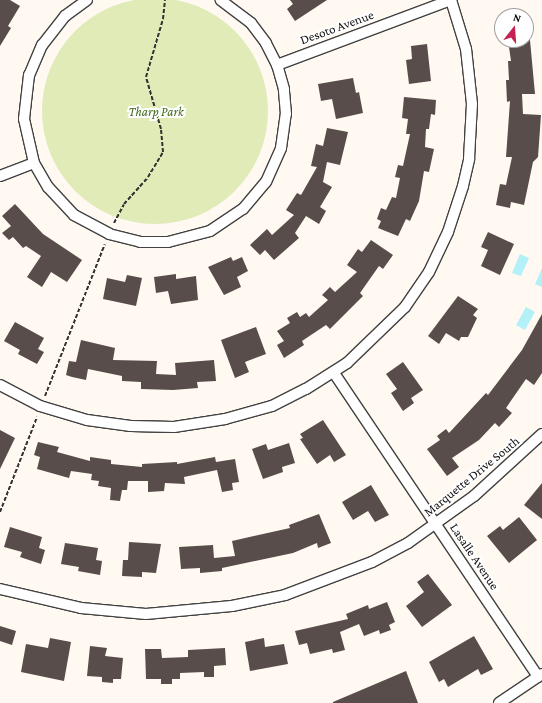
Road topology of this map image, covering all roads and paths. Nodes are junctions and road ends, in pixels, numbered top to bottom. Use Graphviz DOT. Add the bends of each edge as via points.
graph roads {
  1 [pos="87,0"];
  2 [pos="165,0"];
  3 [pos="221,0"];
  4 [pos="451,0"];
  5 [pos="277,65"];
  6 [pos="34,163"];
  7 [pos="0,176"];
  8 [pos="109,234"];
  9 [pos="334,373"];
  10 [pos="0,385"];
  11 [pos="40,406"];
  12 [pos="542,434"];
  13 [pos="0,512"];
  14 [pos="437,524"];
  15 [pos="0,589"];
  16 [pos="540,676"];
  17 [pos="499,703"];
  1 -- 6 [label="street" via="65,16 42,45 29,75 24,119"];
  2 -- 8 [label="path" via="163,19 146,77 161,129 163,152 148,178 124,204"];
  3 -- 5 [label="street" via="251,23 266,43"];
  4 -- 5 [label="street, Desoto Avenue"];
  4 -- 9 [label="street" via="466,49 472,104 469,159 457,208 429,272 405,307 367,346"];
  5 -- 8 [label="street" via="284,89 286,114 281,148 266,182 243,209 210,231 168,242 140,242"];
  6 -- 7 [label="street"];
  6 -- 8 [label="street" via="48,187 74,215"];
  8 -- 11 [label="path"];
  9 -- 11 [label="street" via="272,406 190,425 153,427 107,423 87,420"];
  9 -- 14 [label="street, Lasalle Avenue"];
  10 -- 11 [label="street"];
  11 -- 13 [label="path"];
  12 -- 14 [label="street, Marquette Drive South" via="474,496"];
  14 -- 15 [label="street, Marquette Drive South" via="372,562 328,580 285,595 232,606 146,614 50,603"];
  14 -- 16 [label="street, Lasalle Avenue"];
  16 -- 17 [label="street"];
}
